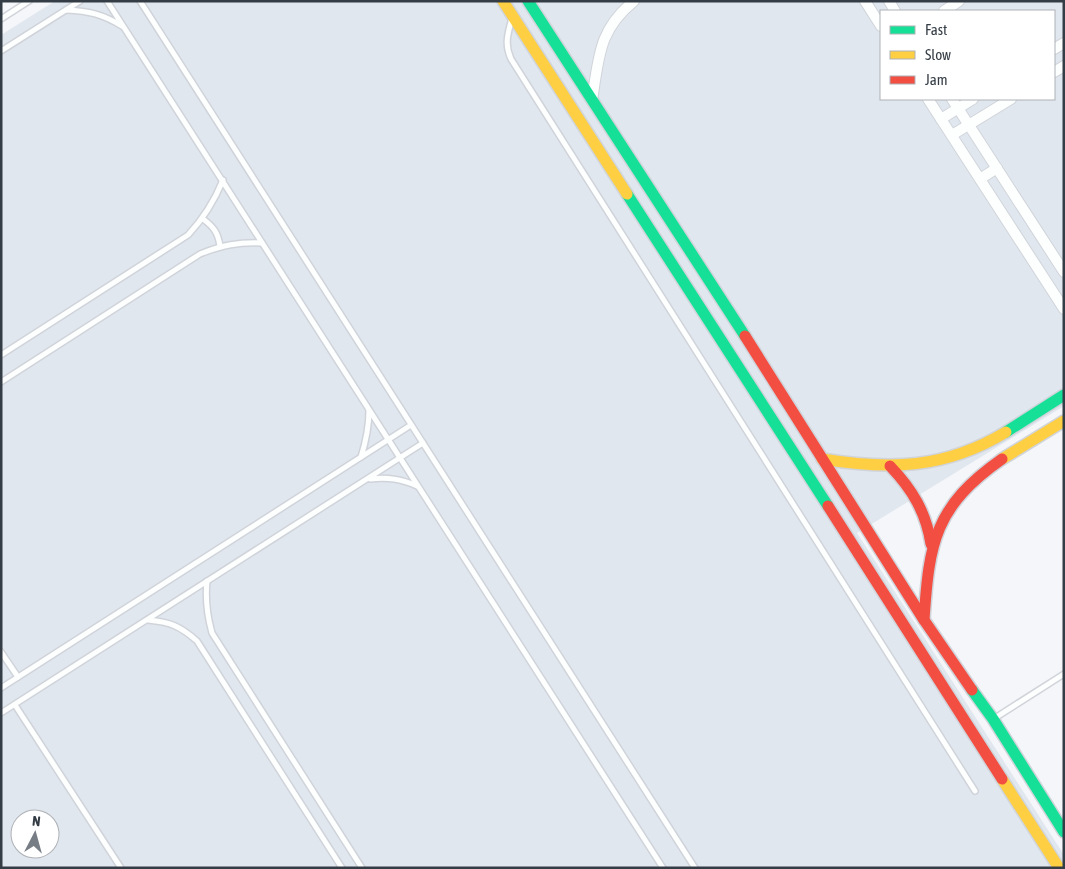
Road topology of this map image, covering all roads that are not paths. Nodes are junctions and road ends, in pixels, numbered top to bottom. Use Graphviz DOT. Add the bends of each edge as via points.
graph roads {
  1 [pos="30,1"];
  2 [pos="80,1"];
  3 [pos="108,1"];
  4 [pos="140,1"];
  5 [pos="146,1"];
  6 [pos="503,1"];
  7 [pos="528,1"];
  8 [pos="634,1"];
  9 [pos="865,1"];
  10 [pos="959,1"];
  11 [pos="66,10"];
  12 [pos="946,10"];
  13 [pos="148,14"];
  14 [pos="512,15"];
  15 [pos="1,19"];
  16 [pos="880,24"];
  17 [pos="123,26"];
  18 [pos="1,51"];
  19 [pos="592,100"];
  20 [pos="929,100"];
  21 [pos="953,100"];
  22 [pos="971,100"];
  23 [pos="1009,100"];
  24 [pos="958,108"];
  25 [pos="941,119"];
  26 [pos="969,125"];
  27 [pos="952,135"];
  28 [pos="997,168"];
  29 [pos="980,179"];
  30 [pos="222,180"];
  31 [pos="203,219"];
  32 [pos="262,243"];
  33 [pos="220,246"];
  34 [pos="703,271"];
  35 [pos="1064,272"];
  36 [pos="685,283"];
  37 [pos="1064,309"];
  38 [pos="1,355"];
  39 [pos="1,382"];
  40 [pos="1064,395"];
  41 [pos="369,410"];
  42 [pos="1064,421"];
  43 [pos="412,425"];
  44 [pos="389,440"];
  45 [pos="423,443"];
  46 [pos="360,458"];
  47 [pos="400,458"];
  48 [pos="822,459"];
  49 [pos="890,466"];
  50 [pos="367,479"];
  51 [pos="418,486"];
  52 [pos="932,552"];
  53 [pos="207,581"];
  54 [pos="148,620"];
  55 [pos="924,620"];
  56 [pos="1,652"];
  57 [pos="1064,674"];
  58 [pos="18,677"];
  59 [pos="1,688"];
  60 [pos="15,705"];
  61 [pos="1,713"];
  62 [pos="983,726"];
  63 [pos="975,792"];
  64 [pos="1064,832"];
  65 [pos="1058,867"];
  66 [pos="121,868"];
  67 [pos="342,868"];
  68 [pos="362,868"];
  69 [pos="663,868"];
  70 [pos="695,868"];
  1 -- 15 [label="lane"];
  2 -- 11 [label="lane"];
  3 -- 17 [label="lane"];
  4 -- 13 [label="lane"];
  5 -- 13 [label="lane"];
  6 -- 14 [label="street"];
  7 -- 19 [label="street"];
  8 -- 19 [label="street" via="612,22 605,36"];
  9 -- 16 [label="street"];
  10 -- 12 [label="street"];
  11 -- 17 [label="lane" via="99,14"];
  11 -- 18 [label="lane"];
  13 -- 43 [label="lane"];
  14 -- 36 [label="street"];
  14 -- 63 [label="lane" via="506,38 511,59"];
  17 -- 30 [label="lane"];
  19 -- 34 [label="street"];
  20 -- 25 [label="street"];
  21 -- 24 [label="street"];
  22 -- 24 [label="street"];
  23 -- 26 [label="street"];
  24 -- 25 [label="street"];
  24 -- 26 [label="street"];
  25 -- 27 [label="street"];
  26 -- 27 [label="street"];
  26 -- 28 [label="street"];
  27 -- 29 [label="street"];
  28 -- 29 [label="street"];
  28 -- 35 [label="street"];
  29 -- 37 [label="street"];
  30 -- 31 [label="lane" via="215,201"];
  30 -- 32 [label="lane"];
  31 -- 33 [label="lane" via="212,225"];
  31 -- 38 [label="lane" via="188,235"];
  32 -- 33 [label="lane"];
  32 -- 41 [label="lane"];
  33 -- 39 [label="lane" via="200,254"];
  34 -- 36 [label="street"];
  34 -- 48 [label="street"];
  36 -- 62 [label="street"];
  40 -- 49 [label="street" via="970,450 919,464"];
  41 -- 44 [label="lane"];
  41 -- 46 [label="lane" via="368,434"];
  42 -- 52 [label="street" via="999,460 960,494 940,524"];
  43 -- 44 [label="lane"];
  43 -- 45 [label="lane"];
  44 -- 46 [label="lane"];
  44 -- 47 [label="lane"];
  45 -- 47 [label="lane"];
  45 -- 70 [label="lane"];
  46 -- 58 [label="lane"];
  47 -- 50 [label="lane"];
  47 -- 51 [label="lane"];
  48 -- 49 [label="street"];
  48 -- 55 [label="street"];
  49 -- 52 [label="street" via="920,504"];
  50 -- 51 [label="lane" via="402,479"];
  50 -- 53 [label="lane"];
  51 -- 69 [label="lane"];
  52 -- 55 [label="street"];
  53 -- 54 [label="lane"];
  53 -- 68 [label="lane" via="207,616 212,633"];
  54 -- 60 [label="lane"];
  54 -- 67 [label="lane" via="166,622 183,629 197,641"];
  55 -- 62 [label="street"];
  56 -- 58 [label="lane"];
  57 -- 62 [label="lane"];
  58 -- 59 [label="lane"];
  60 -- 61 [label="lane"];
  60 -- 66 [label="lane"];
  62 -- 64 [label="street"];
  62 -- 65 [label="street"];
}
